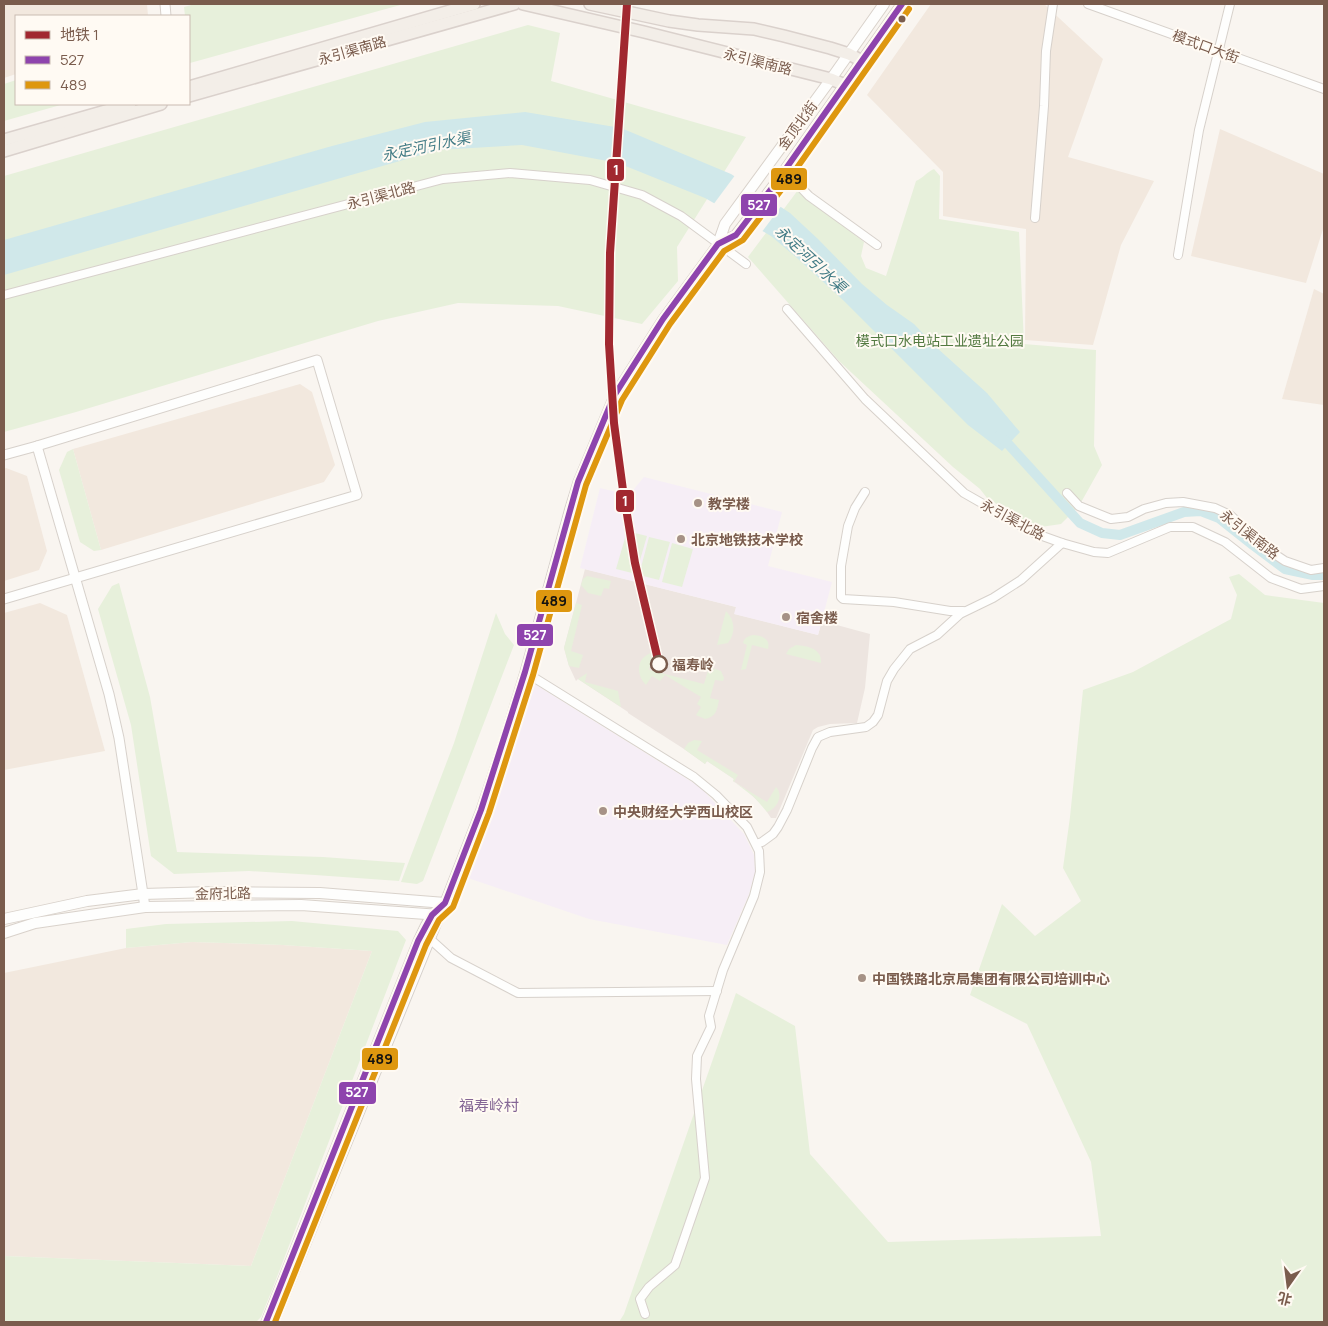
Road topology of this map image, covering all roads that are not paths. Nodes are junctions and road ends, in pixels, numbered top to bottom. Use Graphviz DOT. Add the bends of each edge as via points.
graph roads {
  1 [pos="474,4"];
  2 [pos="514,4"];
  3 [pos="523,4"];
  4 [pos="590,4"];
  5 [pos="884,4"];
  6 [pos="902,4"];
  7 [pos="1053,4"];
  8 [pos="1088,4"];
  9 [pos="1114,4"];
  10 [pos="1230,4"];
  11 [pos="1111,12"];
  12 [pos="1219,50"];
  13 [pos="849,54"];
  14 [pos="862,61"];
  15 [pos="831,79"];
  16 [pos="845,85"];
  17 [pos="190,87"];
  18 [pos="1324,89"];
  19 [pos="190,96"];
  20 [pos="126,105"];
  21 [pos="158,105"];
  22 [pos="4,140"];
  23 [pos="4,151"];
  24 [pos="784,170"];
  25 [pos="1035,218"];
  26 [pos="718,244"];
  27 [pos="877,246"];
  28 [pos="1178,255"];
  29 [pos="746,264"];
  30 [pos="4,295"];
  31 [pos="787,309"];
  32 [pos="37,446"];
  33 [pos="4,455"];
  34 [pos="865,492"];
  35 [pos="1067,493"];
  36 [pos="1062,543"];
  37 [pos="1324,568"];
  38 [pos="75,577"];
  39 [pos="1324,586"];
  40 [pos="4,599"];
  41 [pos="968,610"];
  42 [pos="525,672"];
  43 [pos="756,844"];
  44 [pos="143,894"];
  45 [pos="445,903"];
  46 [pos="145,907"];
  47 [pos="436,915"];
  48 [pos="4,919"];
  49 [pos="4,933"];
  50 [pos="430,939"];
  51 [pos="717,991"];
  52 [pos="646,1314"];
  53 [pos="266,1322"];
  54 [pos="274,1322"];
  1 -- 17 [label="main road, 永引渠南路"];
  2 -- 19 [label="main road, 永引渠南路"];
  3 -- 15 [label="main road, 永引渠南路"];
  4 -- 13 [label="main road, 永引渠南路" via="669,21 754,29"];
  5 -- 13 [label="main road, 金顶北街"];
  6 -- 14 [label="main road, 金顶北街"];
  7 -- 25 [label="street" via="1046,51"];
  8 -- 11 [label="street, 模式口大街"];
  9 -- 11 [label="street"];
  10 -- 12 [label="street"];
  11 -- 12 [label="street, 模式口大街"];
  12 -- 18 [label="street, 模式口大街"];
  12 -- 28 [label="street" via="1200,130"];
  13 -- 14 [label="main road, 永引渠南路"];
  13 -- 15 [label="main road, 金顶北街"];
  14 -- 16 [label="main road, 金顶北街"];
  15 -- 16 [label="main road, 永引渠南路"];
  15 -- 26 [label="main road, 金顶北街" via="725,224"];
  16 -- 24 [label="main road, 金顶北街"];
  20 -- 22 [label="main road"];
  21 -- 23 [label="main road"];
  24 -- 26 [label="main road, 金顶北街" via="736,235"];
  24 -- 27 [label="street" via="809,196"];
  26 -- 29 [label="street, 永引渠北路"];
  26 -- 30 [label="street, 永引渠北路" via="681,216 642,195 590,180 510,173 443,179"];
  26 -- 42 [label="street" via="614,396 578,482"];
  31 -- 36 [label="street, 永引渠北路" via="865,400 964,493 1034,533"];
  32 -- 33 [label="street"];
  32 -- 38 [label="street"];
  32 -- 38 [label="street" via="317,360 357,495"];
  34 -- 41 [label="street" via="848,526 841,566 841,598 950,611"];
  35 -- 37 [label="street, 永引渠南路" via="1079,506 1111,519 1128,517 1166,503 1183,502 1215,508 1230,515 1285,561 1311,570"];
  36 -- 39 [label="street, 永引渠北路" via="1108,554 1170,527 1193,527 1225,542 1271,578 1301,589"];
  36 -- 41 [label="street" via="1021,580"];
  38 -- 40 [label="street"];
  38 -- 44 [label="street" via="109,694"];
  41 -- 43 [label="street" via="902,657 887,681 873,722 866,727 818,737 778,827"];
  42 -- 43 [label="street" via="694,777 747,827"];
  42 -- 45 [label="street" via="493,774"];
  43 -- 51 [label="street" via="760,872 754,896"];
  44 -- 45 [label="main road, 金府北路" via="320,893"];
  44 -- 46 [label="street"];
  44 -- 48 [label="main road, 金府北路" via="87,901"];
  45 -- 47 [label="street"];
  46 -- 47 [label="main road, 金府北路" via="301,905"];
  46 -- 49 [label="main road, 金府北路" via="35,923"];
  47 -- 50 [label="street"];
  47 -- 53 [label="street" via="418,941"];
  50 -- 51 [label="street" via="451,958 518,993"];
  50 -- 54 [label="street"];
  51 -- 52 [label="street" via="709,1016 711,1026 697,1056 696,1079 705,1178 675,1264 640,1299"];
}
